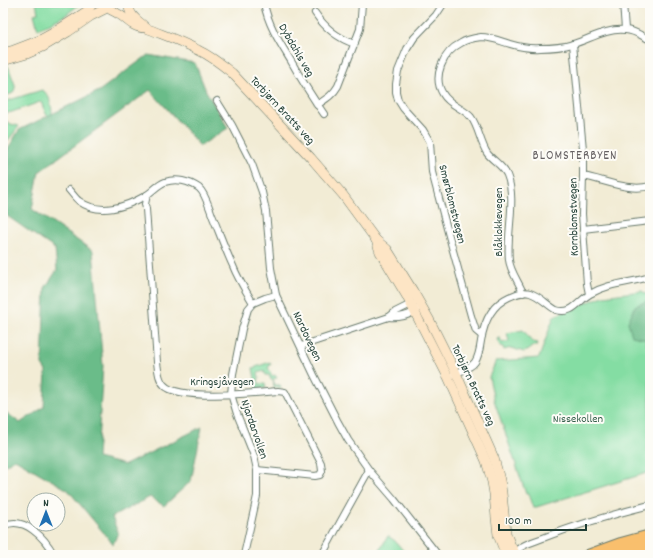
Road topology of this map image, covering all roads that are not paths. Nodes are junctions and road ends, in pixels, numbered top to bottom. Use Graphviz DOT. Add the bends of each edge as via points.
graph roads {
  1 [pos="93,3"];
  2 [pos="127,3"];
  3 [pos="264,3"];
  4 [pos="444,3"];
  5 [pos="623,3"];
  6 [pos="362,4"];
  7 [pos="106,7"];
  8 [pos="315,14"];
  9 [pos="146,28"];
  10 [pos="625,29"];
  11 [pos="650,40"];
  12 [pos="354,44"];
  13 [pos="573,44"];
  14 [pos="3,53"];
  15 [pos="3,61"];
  16 [pos="217,101"];
  17 [pos="317,105"];
  18 [pos="324,114"];
  19 [pos="583,176"];
  20 [pos="650,186"];
  21 [pos="69,190"];
  22 [pos="147,195"];
  23 [pos="650,221"];
  24 [pos="583,229"];
  25 [pos="376,240"];
  26 [pos="650,277"];
  27 [pos="523,293"];
  28 [pos="589,294"];
  29 [pos="276,295"];
  30 [pos="253,303"];
  31 [pos="421,304"];
  32 [pos="412,308"];
  33 [pos="482,336"];
  34 [pos="301,346"];
  35 [pos="452,375"];
  36 [pos="232,394"];
  37 [pos="257,470"];
  38 [pos="369,470"];
  39 [pos="320,475"];
  40 [pos="650,505"];
  41 [pos="3,526"];
  42 [pos="650,535"];
  43 [pos="650,542"];
  44 [pos="650,550"];
  45 [pos="512,554"];
  46 [pos="54,555"];
  47 [pos="244,555"];
  48 [pos="322,555"];
  49 [pos="438,555"];
  50 [pos="588,555"];
  51 [pos="611,555"];
  52 [pos="634,555"];
  1 -- 14 [label="main road" via="87,11 54,33"];
  2 -- 7 [label="main road" via="116,10"];
  2 -- 9 [label="main road, Torbjørn Bratts veg" via="135,19"];
  3 -- 17 [label="street, Dybdahls veg" via="272,29"];
  4 -- 33 [label="street, Smørblomstvegen" via="407,49 398,71 396,92 403,108 430,142 432,172 446,225 471,316 476,331"];
  5 -- 10 [label="street"];
  6 -- 12 [label="street" via="360,29"];
  7 -- 9 [label="main road, Torbjørn Bratts veg" via="132,24"];
  7 -- 15 [label="main road" via="43,47"];
  8 -- 12 [label="street" via="333,33"];
  9 -- 25 [label="main road, Torbjørn Bratts veg" via="199,50 232,73 343,195"];
  10 -- 11 [label="street"];
  10 -- 13 [label="street, Blåklokkevegen"];
  12 -- 17 [label="street" via="335,91"];
  13 -- 19 [label="street, Kornblomstvegen" via="583,148"];
  13 -- 27 [label="street, Blåklokkevegen" via="525,48 485,37 473,38 459,43 450,51 438,74 444,96 472,118 489,156 507,175 510,186 509,262"];
  16 -- 29 [label="street, Nardovegen" via="252,164 262,192"];
  17 -- 18 [label="street, Dybdahls veg"];
  19 -- 20 [label="street" via="631,188"];
  19 -- 24 [label="street, Kornblomstvegen"];
  21 -- 22 [label="street" via="75,198 85,204 105,209 128,205"];
  22 -- 30 [label="street" via="164,182 176,180 189,182 200,189 233,267"];
  22 -- 36 [label="street, Kringsjåvegen" via="145,204 161,380 166,387 178,391 200,395"];
  23 -- 24 [label="street"];
  24 -- 28 [label="street, Kornblomstvegen"];
  25 -- 31 [label="main road, Torbjørn Bratts veg" via="387,249"];
  25 -- 32 [label="main road, Torbjørn Bratts veg" via="380,252"];
  26 -- 28 [label="street" via="605,287"];
  27 -- 28 [label="street" via="535,295 560,311 572,309"];
  27 -- 33 [label="street" via="501,301 492,310"];
  29 -- 30 [label="street"];
  29 -- 34 [label="street, Nardovegen"];
  30 -- 36 [label="street, Njardarvollen" via="248,309 242,329 233,374"];
  31 -- 32 [label="street"];
  31 -- 35 [label="main road, Torbjørn Bratts veg"];
  32 -- 34 [label="street" via="394,312 389,317"];
  32 -- 35 [label="main road, Torbjørn Bratts veg"];
  33 -- 35 [label="street" via="475,361"];
  34 -- 38 [label="street, Nardovegen" via="338,422"];
  35 -- 45 [label="main road, Torbjørn Bratts veg" via="494,458 500,480 506,533"];
  36 -- 37 [label="street, Njardarvollen"];
  36 -- 39 [label="street, Kringsjåvegen" via="285,392 320,463"];
  37 -- 39 [label="street, Njardarvollen"];
  37 -- 47 [label="street, Njardarvollen" via="257,496"];
  38 -- 48 [label="street"];
  38 -- 49 [label="street, Nardovegen"];
  40 -- 45 [label="street" via="564,530 522,547"];
  41 -- 46 [label="street" via="20,523 30,528 44,540"];
  42 -- 50 [label="highway" via="621,542"];
  43 -- 51 [label="highway"];
  44 -- 52 [label="highway"];
}
